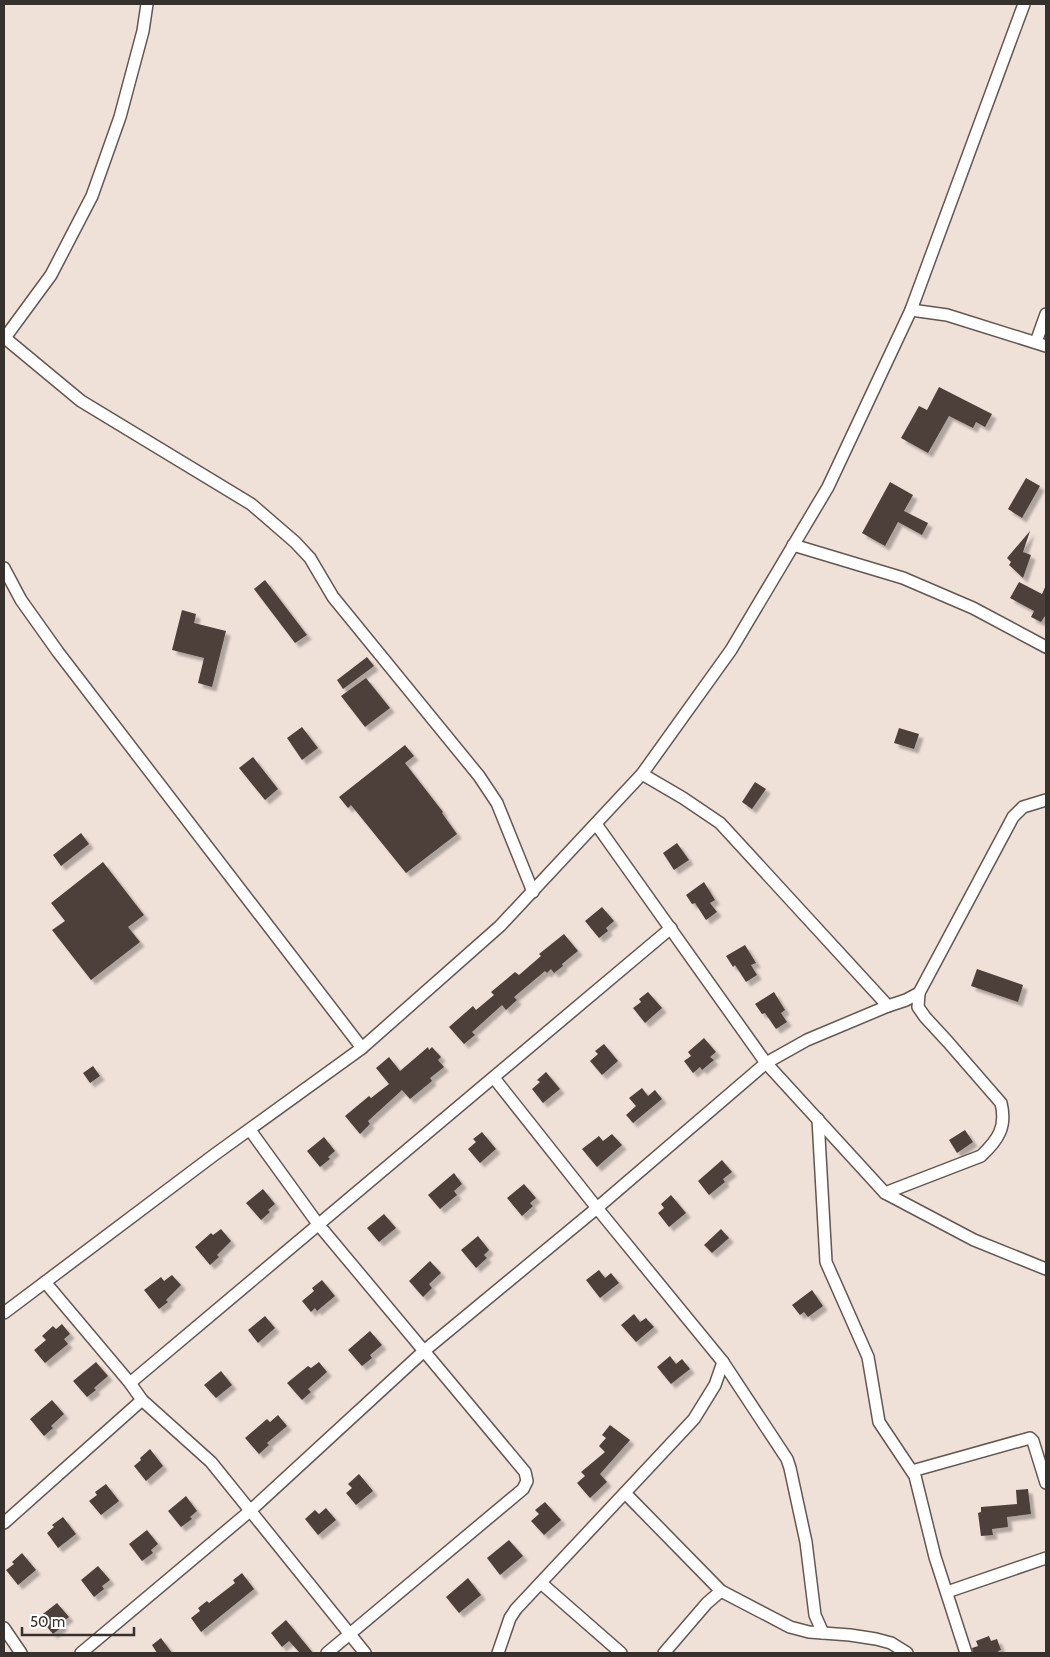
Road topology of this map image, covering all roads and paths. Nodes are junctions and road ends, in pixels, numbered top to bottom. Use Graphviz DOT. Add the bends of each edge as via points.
graph roads {
  1 [pos="147,4"];
  2 [pos="1024,4"];
  3 [pos="911,310"];
  4 [pos="1046,314"];
  5 [pos="4,338"];
  6 [pos="1041,344"];
  7 [pos="794,545"];
  8 [pos="4,568"];
  9 [pos="1046,647"];
  10 [pos="642,774"];
  11 [pos="1046,800"];
  12 [pos="596,824"];
  13 [pos="532,892"];
  14 [pos="671,928"];
  15 [pos="918,993"];
  16 [pos="888,1006"];
  17 [pos="362,1048"];
  18 [pos="766,1063"];
  19 [pos="494,1078"];
  20 [pos="818,1119"];
  21 [pos="250,1130"];
  22 [pos="885,1193"];
  23 [pos="597,1208"];
  24 [pos="318,1224"];
  25 [pos="1046,1269"];
  26 [pos="44,1282"];
  27 [pos="4,1313"];
  28 [pos="424,1351"];
  29 [pos="723,1362"];
  30 [pos="130,1383"];
  31 [pos="142,1400"];
  32 [pos="912,1471"];
  33 [pos="1046,1483"];
  34 [pos="624,1493"];
  35 [pos="250,1511"];
  36 [pos="4,1523"];
  37 [pos="1046,1558"];
  38 [pos="541,1582"];
  39 [pos="721,1591"];
  40 [pos="947,1592"];
  41 [pos="4,1628"];
  42 [pos="823,1633"];
  43 [pos="351,1634"];
  44 [pos="21,1653"];
  45 [pos="82,1653"];
  46 [pos="327,1653"];
  47 [pos="365,1653"];
  48 [pos="498,1653"];
  49 [pos="621,1653"];
  50 [pos="664,1653"];
  51 [pos="907,1653"];
  52 [pos="966,1653"];
  1 -- 5 [label="street" via="144,31 120,117 92,196 51,274"];
  2 -- 3 [label="street"];
  3 -- 6 [label="street" via="947,315"];
  3 -- 7 [label="street" via="828,487"];
  4 -- 6 [label="street"];
  5 -- 13 [label="street" via="80,401 251,504 300,547 333,597 479,776 497,804"];
  7 -- 9 [label="street" via="903,578 973,608"];
  7 -- 10 [label="street" via="731,650"];
  8 -- 17 [label="street" via="21,600 58,652"];
  10 -- 12 [label="street"];
  10 -- 16 [label="street" via="720,823"];
  11 -- 15 [label="street" via="1023,808 1013,817"];
  12 -- 13 [label="street"];
  12 -- 14 [label="street"];
  13 -- 17 [label="street" via="500,926"];
  14 -- 18 [label="street"];
  14 -- 19 [label="street"];
  15 -- 16 [label="street"];
  15 -- 22 [label="street" via="918,1007 925,1017 1001,1104 1003,1125 992,1146 981,1156"];
  16 -- 18 [label="street" via="807,1040"];
  17 -- 21 [label="street"];
  18 -- 20 [label="street"];
  18 -- 23 [label="street"];
  19 -- 23 [label="street"];
  19 -- 24 [label="street"];
  20 -- 22 [label="street"];
  20 -- 32 [label="street" via="826,1262 868,1357 879,1422"];
  21 -- 24 [label="street"];
  21 -- 26 [label="street"];
  22 -- 25 [label="street" via="974,1240"];
  23 -- 28 [label="street"];
  23 -- 29 [label="street"];
  24 -- 28 [label="street"];
  24 -- 30 [label="street"];
  26 -- 27 [label="street"];
  26 -- 30 [label="street"];
  28 -- 35 [label="street"];
  28 -- 43 [label="street" via="525,1472 527,1481 523,1489"];
  29 -- 34 [label="street" via="715,1385 694,1418"];
  29 -- 42 [label="street" via="787,1459 806,1542 816,1615"];
  30 -- 31 [label="street"];
  31 -- 35 [label="street" via="211,1462"];
  31 -- 36 [label="street"];
  32 -- 33 [label="street" via="1030,1438"];
  32 -- 40 [label="street"];
  34 -- 38 [label="street"];
  34 -- 39 [label="street"];
  35 -- 43 [label="street"];
  35 -- 45 [label="street"];
  37 -- 40 [label="street"];
  38 -- 48 [label="street" via="510,1618"];
  38 -- 49 [label="street"];
  39 -- 42 [label="street" via="790,1627"];
  39 -- 50 [label="street"];
  40 -- 52 [label="street"];
  41 -- 44 [label="street"];
  42 -- 51 [label="street" via="876,1639 891,1643"];
  43 -- 46 [label="street"];
  43 -- 47 [label="street"];
}
